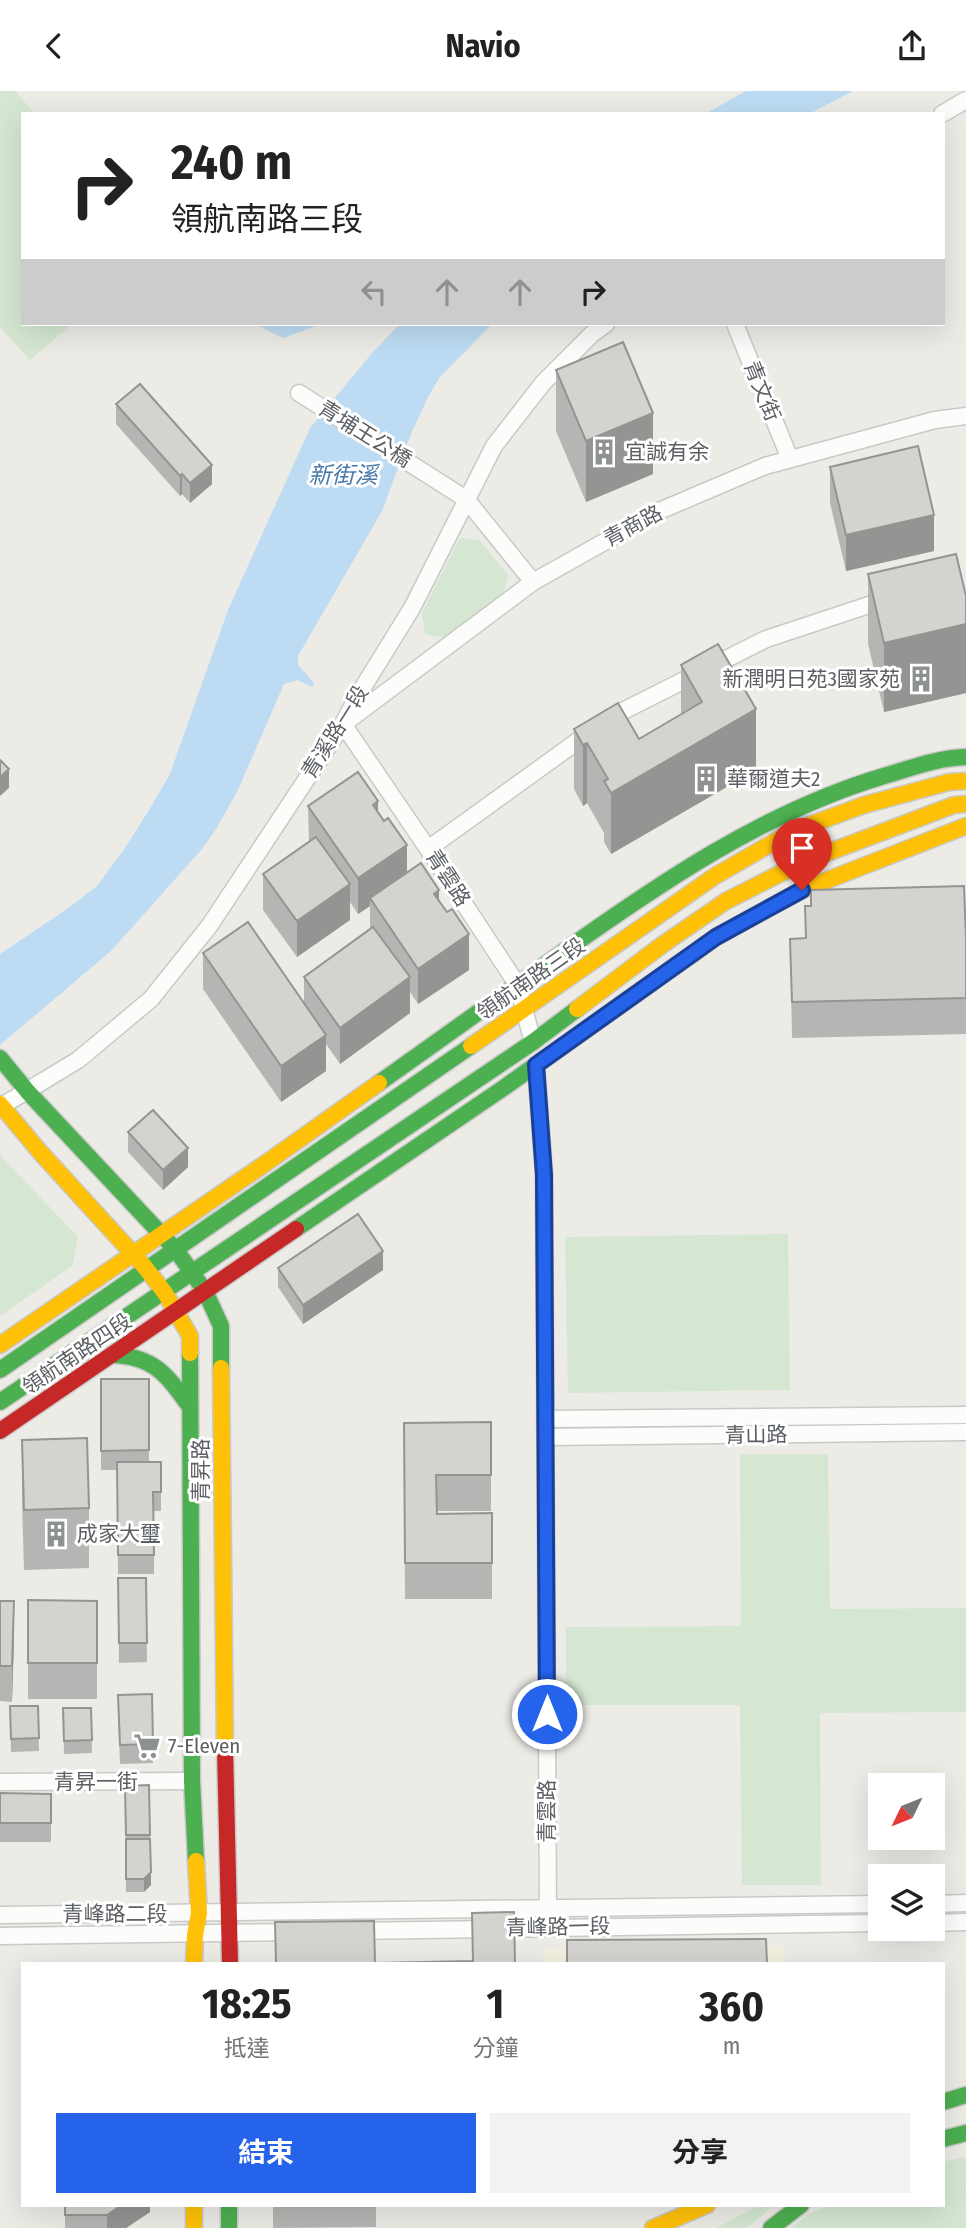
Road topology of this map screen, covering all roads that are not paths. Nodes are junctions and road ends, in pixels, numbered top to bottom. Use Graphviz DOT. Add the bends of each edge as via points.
graph roads {
  1 [pos="966,100"];
  2 [pos="945,112"];
  3 [pos="603,326"];
  4 [pos="736,326"];
  5 [pos="299,393"];
  6 [pos="966,416"];
  7 [pos="790,459"];
  8 [pos="467,499"];
  9 [pos="533,582"];
  10 [pos="897,596"];
  11 [pos="343,725"];
  12 [pos="966,757"];
  13 [pos="966,781"];
  14 [pos="966,804"];
  15 [pos="966,827"];
  16 [pos="428,849"];
  17 [pos="517,984"];
  18 [pos="523,1010"];
  19 [pos="533,1042"];
  20 [pos="0,1058"];
  21 [pos="536,1065"];
  22 [pos="9,1101"];
  23 [pos="162,1234"];
  24 [pos="176,1250"];
  25 [pos="133,1254"];
  26 [pos="147,1269"];
  27 [pos="191,1271"];
  28 [pos="162,1290"];
  29 [pos="205,1291"];
  30 [pos="176,1310"];
  31 [pos="0,1345"];
  32 [pos="112,1355"];
  33 [pos="0,1370"];
  34 [pos="0,1402"];
  35 [pos="190,1407"];
  36 [pos="966,1415"];
  37 [pos="546,1419"];
  38 [pos="0,1431"];
  39 [pos="966,1432"];
  40 [pos="546,1437"];
  41 [pos="192,1781"];
  42 [pos="0,1782"];
  43 [pos="966,1903"];
  44 [pos="945,1904"];
  45 [pos="868,1905"];
  46 [pos="548,1908"];
  47 [pos="199,1913"];
  48 [pos="229,1913"];
  49 [pos="0,1915"];
  50 [pos="966,1922"];
  51 [pos="868,1923"];
  52 [pos="945,1923"];
  53 [pos="548,1927"];
  54 [pos="308,1932"];
  55 [pos="335,1932"];
  56 [pos="230,1934"];
  57 [pos="195,1935"];
  58 [pos="0,1936"];
  59 [pos="194,1962"];
  60 [pos="230,1962"];
  61 [pos="966,2095"];
  62 [pos="945,2101"];
  63 [pos="966,2133"];
  64 [pos="945,2138"];
  65 [pos="194,2207"];
  66 [pos="229,2207"];
  67 [pos="703,2207"];
  68 [pos="799,2207"];
  69 [pos="194,2228"];
  70 [pos="229,2228"];
  71 [pos="653,2228"];
  72 [pos="771,2228"];
  1 -- 2 [label="street"];
  3 -- 8 [label="street, 青溪路一段" via="543,383 494,446"];
  4 -- 7 [label="street, 青文街"];
  5 -- 8 [label="street, 青埔王公橋"];
  6 -- 7 [label="street, 青商路"];
  7 -- 9 [label="street, 青商路" via="765,465 659,511"];
  8 -- 9 [label="street, 青埔王公橋"];
  8 -- 11 [label="street, 青溪路一段" via="412,608"];
  9 -- 11 [label="street, 青商路"];
  10 -- 16 [label="street" via="766,639 611,717"];
  11 -- 16 [label="street, 青雲路"];
  11 -- 22 [label="street, 青溪路一段" via="210,925 151,999 78,1061"];
  12 -- 17 [label="street, 領航南路三段" via="945,758 862,783 785,814 626,907"];
  13 -- 18 [label="street, 領航南路三段" via="864,805 793,831 715,876"];
  14 -- 19 [label="street" via="803,862 726,901"];
  15 -- 21 [label="street" via="802,890 716,937"];
  16 -- 17 [label="street, 青雲路"];
  17 -- 18 [label="street, 青雲路"];
  17 -- 23 [label="street, 領航南路三段"];
  18 -- 19 [label="street, 青雲路"];
  18 -- 24 [label="street, 領航南路三段"];
  19 -- 27 [label="street"];
  20 -- 22 [label="street, 青昇路"];
  21 -- 29 [label="street"];
  21 -- 37 [label="street, 青雲路" via="544,1175"];
  22 -- 23 [label="street, 青昇路"];
  22 -- 25 [label="street, 青昇路" via="23,1133"];
  23 -- 24 [label="street, 青昇路"];
  23 -- 25 [label="street"];
  24 -- 26 [label="street, 領航南路三段"];
  24 -- 27 [label="street, 青昇路"];
  25 -- 26 [label="street, 青昇路"];
  25 -- 31 [label="street"];
  26 -- 28 [label="street, 青昇路"];
  26 -- 33 [label="street, 領航南路四段"];
  27 -- 28 [label="street"];
  27 -- 29 [label="street, 青昇路"];
  28 -- 30 [label="street, 青昇路"];
  28 -- 34 [label="street, 領航南路四段"];
  29 -- 30 [label="street"];
  29 -- 48 [label="street, 青昇路" via="221,1326"];
  30 -- 32 [label="street, 領航南路四段"];
  30 -- 35 [label="street, 青昇路" via="190,1336"];
  32 -- 35 [label="street" via="138,1357 157,1366"];
  32 -- 38 [label="street, 領航南路四段"];
  35 -- 41 [label="street, 青昇路"];
  36 -- 37 [label="street, 青山路"];
  37 -- 40 [label="street, 青雲路"];
  39 -- 40 [label="street, 青山路"];
  40 -- 46 [label="street, 青雲路"];
  41 -- 42 [label="street, 青昇一街"];
  41 -- 47 [label="street, 青昇路"];
  43 -- 44 [label="street"];
  45 -- 46 [label="street, 青峰路一段"];
  46 -- 48 [label="street, 青峰路一段"];
  46 -- 53 [label="street, 青雲路"];
  47 -- 48 [label="street, 青峰路二段"];
  47 -- 49 [label="street, 青峰路二段"];
  47 -- 57 [label="street, 青昇路"];
  48 -- 56 [label="street, 青昇路"];
  50 -- 52 [label="street"];
  51 -- 53 [label="street, 青峰路一段"];
  53 -- 55 [label="street, 青峰路一段"];
  54 -- 56 [label="street"];
  56 -- 57 [label="street"];
  56 -- 60 [label="street, 青昇路"];
  57 -- 58 [label="street, 青峰路二段"];
  57 -- 59 [label="street, 青昇路"];
  61 -- 62 [label="street"];
  63 -- 64 [label="street"];
  65 -- 69 [label="street"];
  66 -- 70 [label="street"];
  67 -- 71 [label="street"];
  68 -- 72 [label="street"];
}
